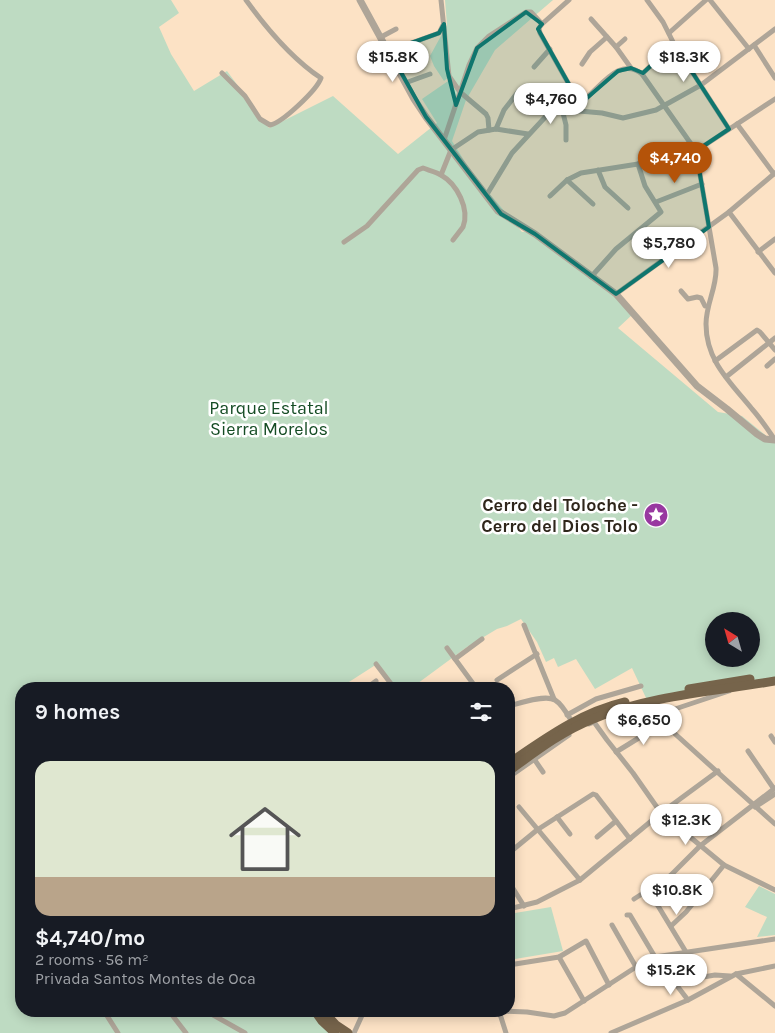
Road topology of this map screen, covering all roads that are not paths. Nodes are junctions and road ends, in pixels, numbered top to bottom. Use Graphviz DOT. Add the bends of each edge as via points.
graph roads {
  1 [pos="246,0"];
  2 [pos="360,0"];
  3 [pos="441,0"];
  4 [pos="569,0"];
  5 [pos="647,0"];
  6 [pos="708,0"];
  7 [pos="591,19"];
  8 [pos="444,24"];
  9 [pos="542,24"];
  10 [pos="396,29"];
  11 [pos="775,29"];
  12 [pos="669,33"];
  13 [pos="381,37"];
  14 [pos="607,37"];
  15 [pos="625,39"];
  16 [pos="674,44"];
  17 [pos="751,47"];
  18 [pos="616,48"];
  19 [pos="550,49"];
  20 [pos="389,51"];
  21 [pos="582,64"];
  22 [pos="534,67"];
  23 [pos="631,68"];
  24 [pos="222,73"];
  25 [pos="430,74"];
  26 [pos="642,74"];
  27 [pos="775,78"];
  28 [pos="405,83"];
  29 [pos="701,85"];
  30 [pos="460,92"];
  31 [pos="518,92"];
  32 [pos="775,99"];
  33 [pos="578,105"];
  34 [pos="664,106"];
  35 [pos="562,109"];
  36 [pos="737,124"];
  37 [pos="496,129"];
  38 [pos="729,129"];
  39 [pos="489,130"];
  40 [pos="528,134"];
  41 [pos="444,140"];
  42 [pos="566,140"];
  43 [pos="451,150"];
  44 [pos="696,151"];
  45 [pos="638,164"];
  46 [pos="598,170"];
  47 [pos="774,174"];
  48 [pos="441,175"];
  49 [pos="567,180"];
  50 [pos="702,184"];
  51 [pos="486,196"];
  52 [pos="550,196"];
  53 [pos="656,202"];
  54 [pos="593,204"];
  55 [pos="628,208"];
  56 [pos="729,212"];
  57 [pos="709,227"];
  58 [pos="775,239"];
  59 [pos="453,240"];
  60 [pos="344,242"];
  61 [pos="758,252"];
  62 [pos="775,273"];
  63 [pos="591,277"];
  64 [pos="681,291"];
  65 [pos="616,294"];
  66 [pos="705,306"];
  67 [pos="775,338"];
  68 [pos="769,343"];
  69 [pos="775,350"];
  70 [pos="775,359"];
  71 [pos="715,361"];
  72 [pos="767,366"];
  73 [pos="726,377"];
  74 [pos="775,440"];
  75 [pos="524,625"];
  76 [pos="482,639"];
  77 [pos="447,648"];
  78 [pos="537,654"];
  79 [pos="455,659"];
  80 [pos="376,664"];
  81 [pos="775,675"];
  82 [pos="497,680"];
  83 [pos="775,681"];
  84 [pos="390,682"];
  85 [pos="472,682"];
  86 [pos="641,686"];
  87 [pos="736,688"];
  88 [pos="554,699"];
  89 [pos="515,704"];
  90 [pos="611,712"];
  91 [pos="570,718"];
  92 [pos="663,723"];
  93 [pos="673,731"];
  94 [pos="771,736"];
  95 [pos="775,742"];
  96 [pos="748,751"];
  97 [pos="616,752"];
  98 [pos="533,757"];
  99 [pos="515,759"];
  100 [pos="515,768"];
  101 [pos="718,771"];
  102 [pos="515,772"];
  103 [pos="544,772"];
  104 [pos="775,788"];
  105 [pos="775,794"];
  106 [pos="755,805"];
  107 [pos="519,807"];
  108 [pos="698,811"];
  109 [pos="661,814"];
  110 [pos="557,817"];
  111 [pos="616,821"];
  112 [pos="775,824"];
  113 [pos="538,830"];
  114 [pos="570,834"];
  115 [pos="714,834"];
  116 [pos="597,836"];
  117 [pos="630,839"];
  118 [pos="700,846"];
  119 [pos="515,848"];
  120 [pos="724,865"];
  121 [pos="670,876"];
  122 [pos="580,880"];
  123 [pos="775,890"];
  124 [pos="649,891"];
  125 [pos="515,892"];
  126 [pos="634,900"];
  127 [pos="696,900"];
  128 [pos="524,906"];
  129 [pos="515,908"];
  130 [pos="627,914"];
  131 [pos="612,924"];
  132 [pos="671,926"];
  133 [pos="775,939"];
  134 [pos="686,952"];
  135 [pos="559,957"];
  136 [pos="655,957"];
  137 [pos="515,963"];
  138 [pos="775,966"];
  139 [pos="636,967"];
  140 [pos="734,975"];
  141 [pos="674,982"];
  142 [pos="610,984"];
  143 [pos="584,1000"];
  144 [pos="688,1000"];
  145 [pos="775,1006"];
  146 [pos="515,1012"];
  147 [pos="108,1017"];
  148 [pos="174,1017"];
  149 [pos="217,1017"];
  150 [pos="319,1017"];
  151 [pos="329,1017"];
  152 [pos="361,1017"];
  153 [pos="501,1017"];
  154 [pos="118,1033"];
  155 [pos="186,1033"];
  156 [pos="245,1033"];
  157 [pos="334,1033"];
  158 [pos="348,1033"];
  159 [pos="354,1033"];
  160 [pos="506,1033"];
  161 [pos="611,1033"];
  1 -- 24 [label="street" via="301,64 321,78 306,98 282,120 270,125 260,119 245,96"];
  2 -- 13 [label="street"];
  3 -- 8 [label="street"];
  4 -- 9 [label="street"];
  5 -- 12 [label="street"];
  6 -- 12 [label="street"];
  6 -- 17 [label="street"];
  7 -- 14 [label="street"];
  8 -- 20 [label="street" via="439,33"];
  8 -- 30 [label="street" via="447,69"];
  9 -- 19 [label="street" via="539,30"];
  9 -- 30 [label="street" via="531,12 520,15 483,41 473,55"];
  10 -- 13 [label="street"];
  11 -- 17 [label="street"];
  12 -- 16 [label="street"];
  13 -- 20 [label="street"];
  14 -- 18 [label="street"];
  14 -- 21 [label="street"];
  15 -- 18 [label="street"];
  16 -- 26 [label="street"];
  16 -- 29 [label="street"];
  17 -- 27 [label="street"];
  17 -- 29 [label="street"];
  18 -- 23 [label="street"];
  19 -- 22 [label="street"];
  19 -- 33 [label="street"];
  20 -- 28 [label="street"];
  23 -- 26 [label="street"];
  23 -- 33 [label="street" via="618,71 605,80"];
  25 -- 28 [label="street"];
  26 -- 34 [label="street"];
  28 -- 41 [label="street"];
  29 -- 34 [label="street"];
  29 -- 38 [label="street"];
  30 -- 39 [label="street" via="486,114"];
  30 -- 41 [label="street"];
  31 -- 37 [label="street" via="504,110"];
  32 -- 36 [label="street"];
  33 -- 34 [label="street" via="580,112 623,118"];
  33 -- 35 [label="street"];
  34 -- 44 [label="street"];
  35 -- 40 [label="street" via="548,113"];
  35 -- 42 [label="street"];
  36 -- 38 [label="street"];
  36 -- 47 [label="street"];
  37 -- 39 [label="street"];
  37 -- 40 [label="street"];
  38 -- 44 [label="street"];
  39 -- 43 [label="street" via="476,133"];
  40 -- 51 [label="street" via="512,153"];
  41 -- 43 [label="street"];
  43 -- 48 [label="street"];
  43 -- 51 [label="street"];
  44 -- 45 [label="street"];
  44 -- 50 [label="street"];
  45 -- 46 [label="street"];
  45 -- 53 [label="street" via="645,186"];
  46 -- 49 [label="street"];
  46 -- 55 [label="street" via="605,187"];
  47 -- 56 [label="street"];
  48 -- 59 [label="street" via="460,196 464,208 462,228"];
  48 -- 60 [label="street" via="420,169 363,230"];
  49 -- 52 [label="street"];
  49 -- 54 [label="street"];
  50 -- 53 [label="street"];
  50 -- 57 [label="street"];
  51 -- 63 [label="street" via="501,214 535,234"];
  53 -- 63 [label="street" via="660,214 616,249"];
  56 -- 57 [label="street"];
  56 -- 61 [label="street"];
  57 -- 65 [label="street"];
  57 -- 71 [label="street" via="716,274 706,326 709,350"];
  58 -- 61 [label="street"];
  61 -- 62 [label="street"];
  63 -- 65 [label="street"];
  64 -- 66 [label="street" via="688,299 701,298"];
  65 -- 74 [label="street" via="692,382 757,434"];
  67 -- 68 [label="street"];
  68 -- 69 [label="street"];
  68 -- 71 [label="street" via="756,330"];
  68 -- 73 [label="street"];
  70 -- 72 [label="street"];
  71 -- 73 [label="street"];
  73 -- 74 [label="street"];
  75 -- 78 [label="street"];
  76 -- 79 [label="street"];
  77 -- 79 [label="street"];
  78 -- 82 [label="street"];
  78 -- 88 [label="street"];
  79 -- 85 [label="street"];
  80 -- 84 [label="street"];
  81 -- 91 [label="highway" via="641,698"];
  83 -- 87 [label="highway"];
  86 -- 91 [label="street" via="596,699"];
  87 -- 90 [label="highway" via="647,702"];
  87 -- 93 [label="street" via="675,709 669,718"];
  88 -- 89 [label="street"];
  88 -- 91 [label="street"];
  90 -- 92 [label="street" via="640,714"];
  90 -- 98 [label="highway" via="571,729"];
  91 -- 99 [label="highway"];
  92 -- 93 [label="street"];
  92 -- 97 [label="street"];
  93 -- 101 [label="street"];
  94 -- 95 [label="street"];
  96 -- 104 [label="street"];
  97 -- 98 [label="street" via="594,722"];
  97 -- 109 [label="street"];
  98 -- 100 [label="highway"];
  98 -- 102 [label="street"];
  98 -- 103 [label="street"];
  101 -- 106 [label="street"];
  101 -- 109 [label="street"];
  104 -- 106 [label="street"];
  105 -- 106 [label="street"];
  106 -- 112 [label="street"];
  106 -- 115 [label="street"];
  107 -- 113 [label="street"];
  108 -- 115 [label="street"];
  109 -- 117 [label="street"];
  109 -- 118 [label="street"];
  110 -- 111 [label="street" via="593,794"];
  110 -- 113 [label="street"];
  110 -- 114 [label="street"];
  111 -- 116 [label="street"];
  111 -- 117 [label="street"];
  113 -- 119 [label="street"];
  113 -- 122 [label="street"];
  115 -- 118 [label="street"];
  117 -- 122 [label="street"];
  118 -- 120 [label="street"];
  118 -- 121 [label="street"];
  120 -- 123 [label="street"];
  120 -- 127 [label="street"];
  121 -- 124 [label="street"];
  121 -- 127 [label="street"];
  122 -- 128 [label="street"];
  124 -- 126 [label="street"];
  124 -- 132 [label="street"];
  125 -- 128 [label="street"];
  127 -- 132 [label="street"];
  128 -- 129 [label="street"];
  130 -- 136 [label="street"];
  131 -- 139 [label="street"];
  132 -- 134 [label="street"];
  133 -- 134 [label="street"];
  134 -- 136 [label="street"];
  135 -- 137 [label="street"];
  135 -- 142 [label="street" via="586,941"];
  135 -- 143 [label="street"];
  136 -- 139 [label="street"];
  136 -- 141 [label="street"];
  138 -- 140 [label="street"];
  139 -- 142 [label="street"];
  140 -- 141 [label="street"];
  140 -- 144 [label="street"];
  140 -- 145 [label="street"];
  141 -- 144 [label="street"];
  142 -- 143 [label="street"];
  143 -- 146 [label="street" via="558,1016"];
  144 -- 161 [label="street"];
  147 -- 154 [label="street"];
  148 -- 155 [label="street"];
  149 -- 156 [label="street"];
  150 -- 157 [label="highway"];
  151 -- 158 [label="highway"];
  152 -- 159 [label="street"];
  153 -- 160 [label="street"];
}
